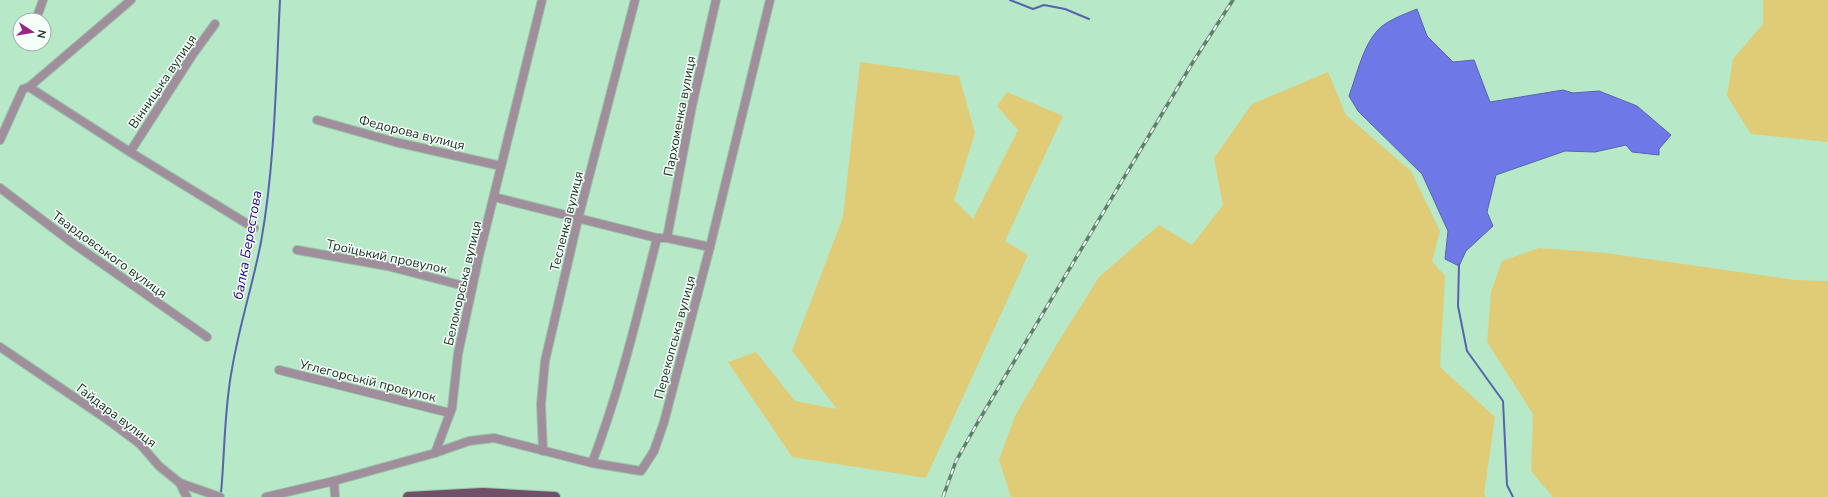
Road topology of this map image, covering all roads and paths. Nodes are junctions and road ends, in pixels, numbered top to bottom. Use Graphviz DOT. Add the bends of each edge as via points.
graph roads {
  1 [pos="43,0"];
  2 [pos="131,0"];
  3 [pos="542,0"];
  4 [pos="635,0"];
  5 [pos="716,0"];
  6 [pos="770,0"];
  7 [pos="39,12"];
  8 [pos="215,24"];
  9 [pos="29,87"];
  10 [pos="317,120"];
  11 [pos="0,140"];
  12 [pos="130,152"];
  13 [pos="502,166"];
  14 [pos="0,188"];
  15 [pos="494,197"];
  16 [pos="578,219"];
  17 [pos="254,228"];
  18 [pos="657,238"];
  19 [pos="667,238"];
  20 [pos="710,247"];
  21 [pos="297,250"];
  22 [pos="472,288"];
  23 [pos="207,337"];
  24 [pos="0,347"];
  25 [pos="280,370"];
  26 [pos="450,413"];
  27 [pos="543,451"];
  28 [pos="435,453"];
  29 [pos="592,463"];
  30 [pos="334,482"];
  31 [pos="180,483"];
  32 [pos="187,497"];
  33 [pos="220,497"];
  34 [pos="266,497"];
  35 [pos="335,497"];
  36 [pos="408,497"];
  37 [pos="412,497"];
  38 [pos="555,497"];
  1 -- 7 [label="street"];
  2 -- 9 [label="street"];
  3 -- 13 [label="street, Беломорська вулиця"];
  4 -- 16 [label="street, Тесленка вулиця"];
  5 -- 19 [label="street, Пархоменка вулиця" via="692,106"];
  6 -- 20 [label="street, Перекопська вулиця"];
  8 -- 12 [label="street, Вінницька вулиця"];
  9 -- 11 [label="street" via="23,89"];
  9 -- 12 [label="street"];
  10 -- 13 [label="street, Федорова вулиця" via="395,142"];
  12 -- 17 [label="street"];
  13 -- 15 [label="street, Беломорська вулиця"];
  14 -- 23 [label="street, Твардовського вулиця" via="74,244"];
  15 -- 16 [label="street"];
  15 -- 22 [label="street, Беломорська вулиця"];
  16 -- 18 [label="street"];
  16 -- 27 [label="street, Тесленка вулиця" via="545,361 541,404"];
  18 -- 19 [label="street"];
  18 -- 29 [label="street" via="634,329 601,441"];
  19 -- 20 [label="street"];
  20 -- 29 [label="street, Перекопська вулиця" via="664,422 654,450 641,471"];
  21 -- 22 [label="street, Троїцький провулок" via="387,266"];
  22 -- 26 [label="street, Беломорська вулиця" via="458,354"];
  24 -- 31 [label="street, Гайдара вулиця" via="140,444 159,466"];
  25 -- 26 [label="street, Углегорськiй провулок"];
  26 -- 28 [label="street, Беломорська вулиця"];
  27 -- 28 [label="street, Перекопська вулиця" via="494,438 469,441"];
  27 -- 29 [label="street, Перекопська вулиця"];
  28 -- 30 [label="street"];
  30 -- 34 [label="street"];
  30 -- 35 [label="street"];
  31 -- 32 [label="street"];
  31 -- 33 [label="street, Гайдара вулиця"];
  36 -- 37 [label="main road"];
  37 -- 38 [label="main road" via="463,494"];
}
